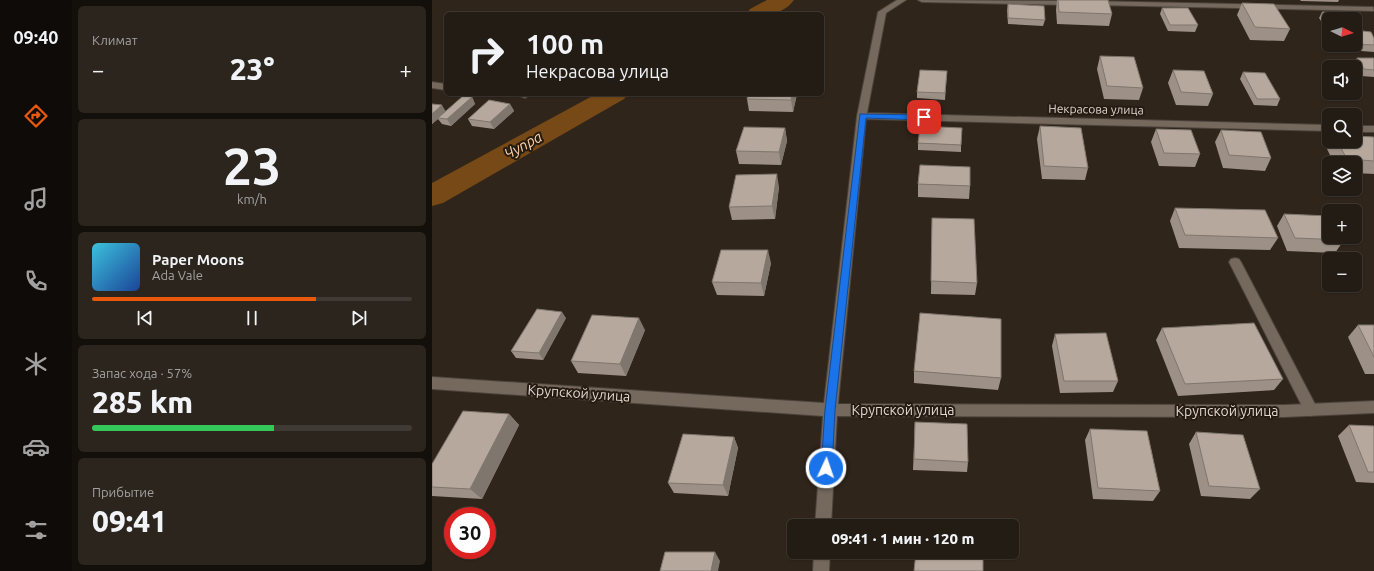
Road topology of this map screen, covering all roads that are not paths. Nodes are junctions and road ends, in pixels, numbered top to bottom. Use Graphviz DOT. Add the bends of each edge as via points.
graph roads {
  1 [pos="902,0"];
  2 [pos="922,0"];
  3 [pos="1366,0"];
  4 [pos="1240,3"];
  5 [pos="1373,10"];
  6 [pos="432,85"];
  7 [pos="444,87"];
  8 [pos="862,116"];
  9 [pos="1322,128"];
  10 [pos="1362,128"];
  11 [pos="1374,129"];
  12 [pos="1235,262"];
  13 [pos="432,383"];
  14 [pos="1374,407"];
  15 [pos="830,410"];
  16 [pos="1311,410"];
  17 [pos="823,519"];
  18 [pos="822,559"];
  19 [pos="821,571"];
  1 -- 8 [label="street" via="882,12"];
  2 -- 4 [label="street"];
  3 -- 5 [label="street"];
  4 -- 5 [label="street"];
  6 -- 7 [label="street"];
  8 -- 9 [label="street, Некрасова улица"];
  8 -- 15 [label="street"];
  10 -- 11 [label="street"];
  12 -- 16 [label="street"];
  13 -- 15 [label="street, Крупской улица"];
  14 -- 16 [label="street, Крупской улица"];
  15 -- 16 [label="street, Крупской улица"];
  15 -- 17 [label="street"];
  18 -- 19 [label="street"];
}
